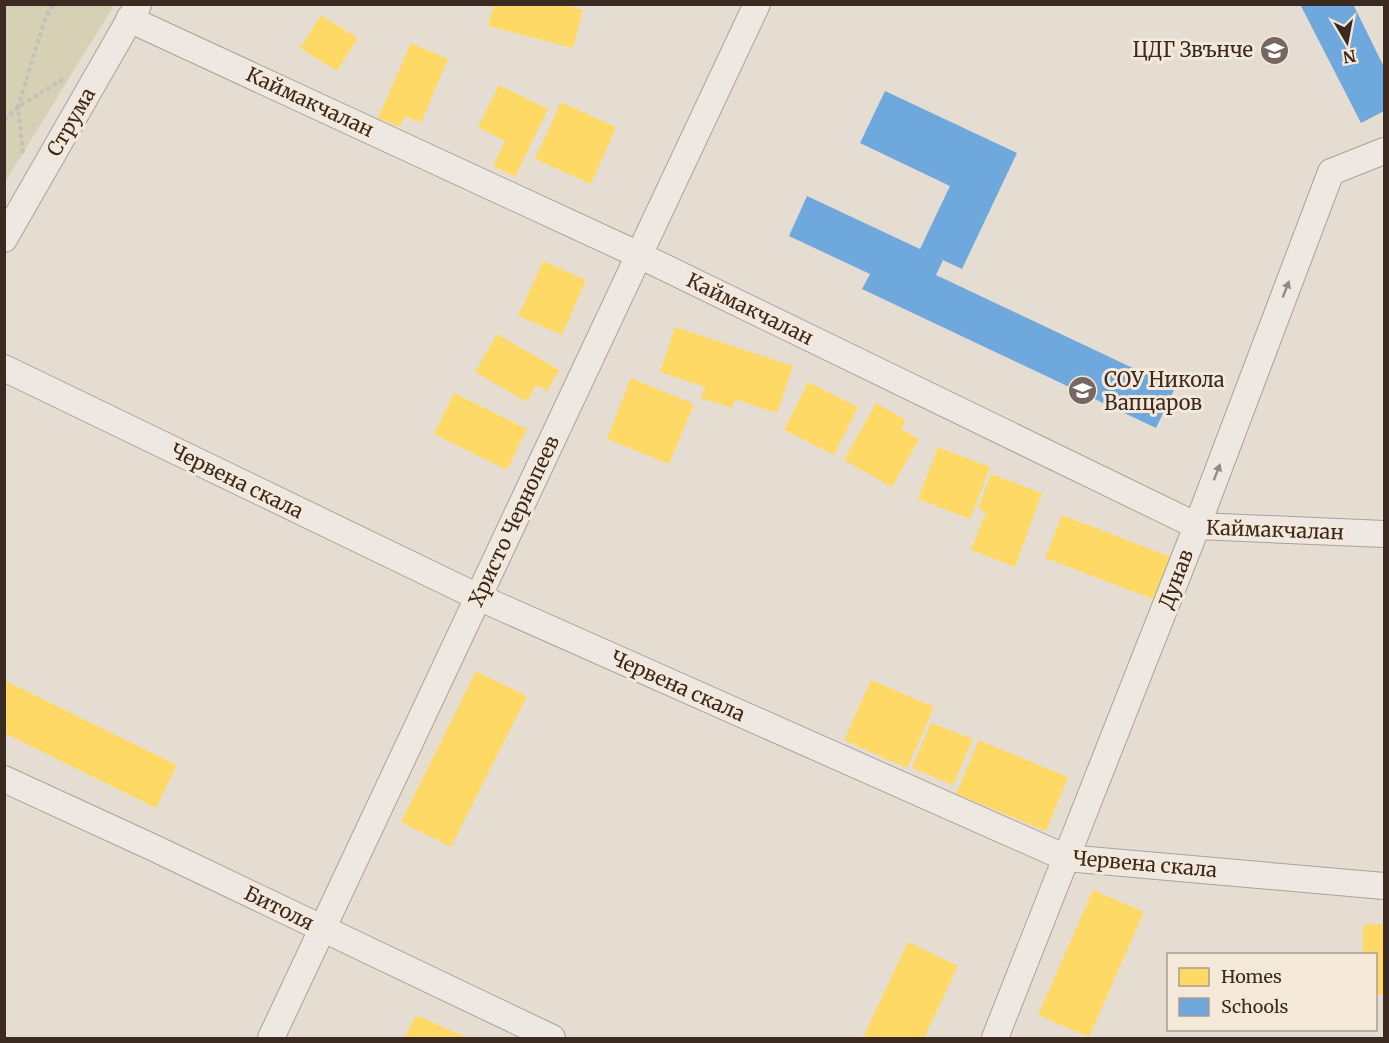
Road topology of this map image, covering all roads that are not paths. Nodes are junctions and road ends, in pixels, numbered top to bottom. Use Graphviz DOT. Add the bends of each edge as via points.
graph roads {
  1 [pos="757,4"];
  2 [pos="133,12"];
  3 [pos="1384,151"];
  4 [pos="4,239"];
  5 [pos="639,255"];
  6 [pos="4,368"];
  7 [pos="1197,526"];
  8 [pos="1384,534"];
  9 [pos="478,597"];
  10 [pos="4,779"];
  11 [pos="1066,858"];
  12 [pos="1384,886"];
  13 [pos="322,929"];
  14 [pos="271,1038"];
  15 [pos="552,1038"];
  16 [pos="995,1038"];
  1 -- 5 [label="street, Христо Чернопеев"];
  2 -- 4 [label="street, Струма"];
  2 -- 5 [label="street, Каймакчалан"];
  7 -- 3 [label="street, Дунав, one-way" via="1331,172"];
  5 -- 7 [label="street, Каймакчалан"];
  5 -- 9 [label="street, Христо Чернопеев"];
  6 -- 9 [label="street, Червена скала"];
  7 -- 8 [label="street, Каймакчалан"];
  7 -- 11 [label="street, Дунав"];
  9 -- 11 [label="street, Червена скала"];
  9 -- 13 [label="street, Христо Чернопеев"];
  10 -- 13 [label="street, Битоля"];
  11 -- 12 [label="street, Червена скала"];
  11 -- 16 [label="street, Дунав"];
  13 -- 14 [label="street, Христо Чернопеев"];
  13 -- 15 [label="street, Битоля"];
}
